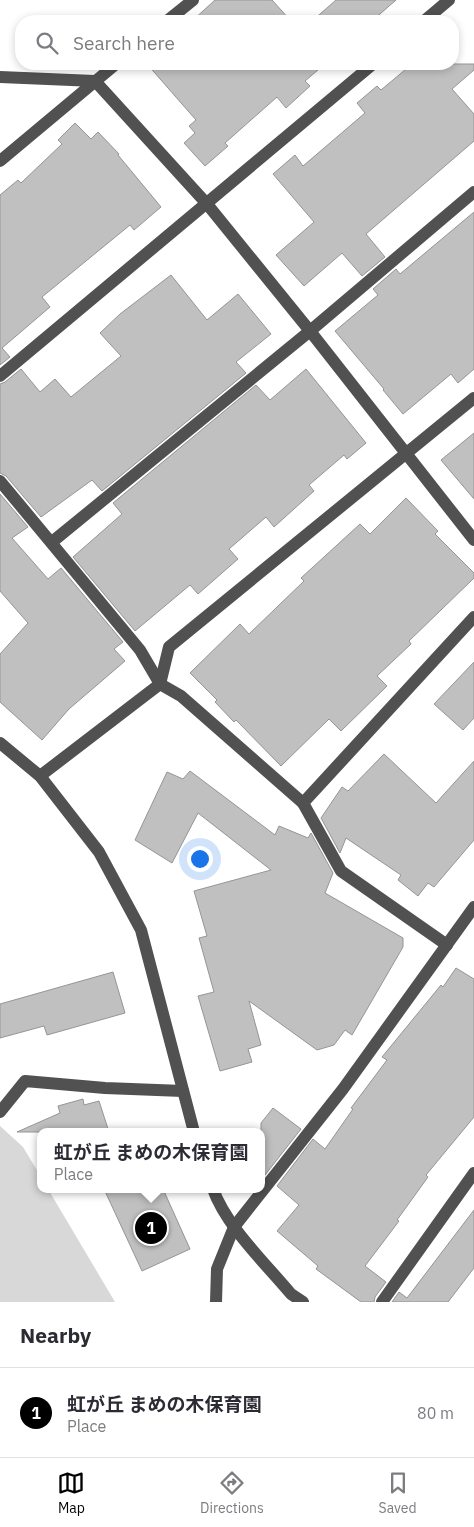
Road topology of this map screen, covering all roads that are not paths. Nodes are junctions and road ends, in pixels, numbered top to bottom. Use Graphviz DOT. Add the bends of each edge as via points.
graph roads {
  1 [pos="193,0"];
  2 [pos="449,0"];
  3 [pos="174,15"];
  4 [pos="431,15"];
  5 [pos="109,70"];
  6 [pos="367,70"];
  7 [pos="0,77"];
  8 [pos="95,81"];
  9 [pos="0,161"];
  10 [pos="474,192"];
  11 [pos="207,204"];
  12 [pos="310,331"];
  13 [pos="0,376"];
  14 [pos="474,398"];
  15 [pos="406,453"];
  16 [pos="0,481"];
  17 [pos="474,540"];
  18 [pos="52,542"];
  19 [pos="474,617"];
  20 [pos="160,684"];
  21 [pos="0,743"];
  22 [pos="40,776"];
  23 [pos="302,803"];
  24 [pos="474,907"];
  25 [pos="446,945"];
  26 [pos="183,1091"];
  27 [pos="0,1112"];
  28 [pos="193,1128"];
  29 [pos="474,1174"];
  30 [pos="265,1188"];
  31 [pos="214,1193"];
  32 [pos="261,1193"];
  33 [pos="234,1227"];
  34 [pos="216,1302"];
  35 [pos="304,1302"];
  36 [pos="382,1302"];
  1 -- 3 [label="street"];
  2 -- 4 [label="street"];
  5 -- 8 [label="street"];
  6 -- 11 [label="street"];
  7 -- 8 [label="street"];
  8 -- 9 [label="street"];
  8 -- 11 [label="street"];
  10 -- 12 [label="street"];
  11 -- 12 [label="street"];
  11 -- 13 [label="street"];
  12 -- 15 [label="street"];
  12 -- 18 [label="street"];
  14 -- 15 [label="street"];
  15 -- 17 [label="street"];
  15 -- 20 [label="street" via="168,647"];
  16 -- 18 [label="street"];
  18 -- 20 [label="street" via="140,650"];
  19 -- 23 [label="street"];
  20 -- 22 [label="street"];
  20 -- 23 [label="street" via="181,696"];
  21 -- 22 [label="street"];
  22 -- 26 [label="street" via="99,852 141,930"];
  23 -- 25 [label="street" via="341,871"];
  24 -- 25 [label="street"];
  25 -- 30 [label="street" via="343,1089"];
  26 -- 27 [label="street" via="25,1081"];
  26 -- 28 [label="street"];
  29 -- 36 [label="street"];
  31 -- 33 [label="street"];
  32 -- 33 [label="street"];
  33 -- 34 [label="street" via="217,1269"];
  33 -- 35 [label="street" via="291,1294"];
}
